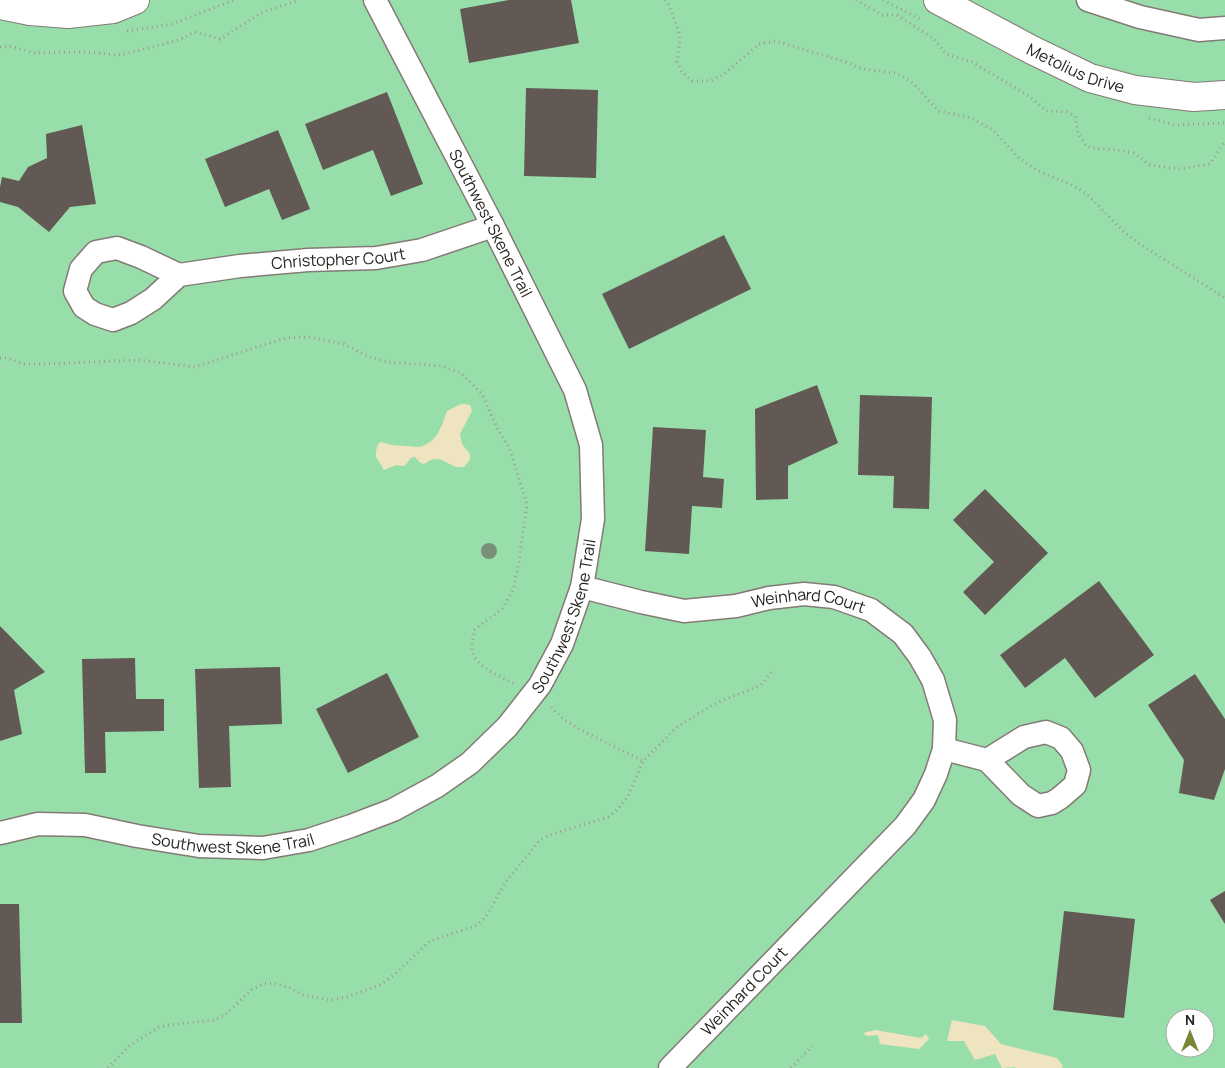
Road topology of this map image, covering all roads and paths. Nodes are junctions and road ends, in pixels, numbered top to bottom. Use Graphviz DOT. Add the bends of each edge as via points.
graph roads {
  1 [pos="135,0"];
  2 [pos="299,0"];
  3 [pos="375,0"];
  4 [pos="665,0"];
  5 [pos="856,0"];
  6 [pos="938,0"];
  7 [pos="1088,0"];
  8 [pos="0,5"];
  9 [pos="1225,28"];
  10 [pos="0,47"];
  11 [pos="1225,95"];
  12 [pos="1225,141"];
  13 [pos="493,226"];
  14 [pos="179,274"];
  15 [pos="1225,298"];
  16 [pos="0,358"];
  17 [pos="582,587"];
  18 [pos="774,669"];
  19 [pos="532,695"];
  20 [pos="944,749"];
  21 [pos="987,760"];
  22 [pos="643,761"];
  23 [pos="0,833"];
  24 [pos="812,1046"];
  25 [pos="108,1068"];
  26 [pos="670,1068"];
  27 [pos="792,1068"];
  1 -- 8 [label="street" via="113,9 68,14"];
  2 -- 10 [label="path" via="262,12 220,39 194,32 178,40 121,54 35,53 10,46"];
  3 -- 13 [label="street, Southwest Skene Trail"];
  4 -- 15 [label="path" via="680,39 676,62 692,81 710,82 759,44 776,41 862,69 896,73 914,84 938,111 971,118 993,130 1020,158 1038,171 1087,194 1138,243"];
  5 -- 12 [label="path" via="882,15 897,15 934,39 946,54 972,62 1029,96 1046,111 1066,112 1074,116 1078,133 1087,147 1134,153 1150,166 1179,169 1210,164"];
  6 -- 11 [label="street, Metolius Drive" via="1090,78 1135,90 1194,96"];
  7 -- 9 [label="street" via="1140,17 1199,30"];
  13 -- 14 [label="street, Christopher Court" via="422,250 376,258 308,260"];
  13 -- 17 [label="street, Southwest Skene Trail" via="575,390 591,445 593,518"];
  16 -- 19 [label="path" via="24,364 139,360 194,367 286,338 308,337 344,344 366,356 388,362 442,366 461,373 482,394 509,447 527,504 513,590 502,609 474,630 472,648 483,666"];
  17 -- 19 [label="street, Southwest Skene Trail" via="562,644"];
  17 -- 20 [label="street, Weinhard Court" via="684,611 804,594 834,597 871,610 902,634 933,680 945,720"];
  18 -- 22 [label="path" via="760,685 714,704 677,727"];
  19 -- 22 [label="path" via="579,729"];
  19 -- 23 [label="street, Southwest Skene Trail" via="507,727 470,763 437,786 393,810 309,840 262,848 199,846 85,825 38,824"];
  20 -- 21 [label="street"];
  20 -- 26 [label="street, Weinhard Court" via="924,800 905,826"];
  22 -- 25 [label="path" via="628,796 618,809 608,817 540,840 505,883 485,918 475,926 430,941 380,985 331,1000 303,995 274,983 263,984 214,1020 159,1028 129,1046"];
  24 -- 27 [label="path"];
}
